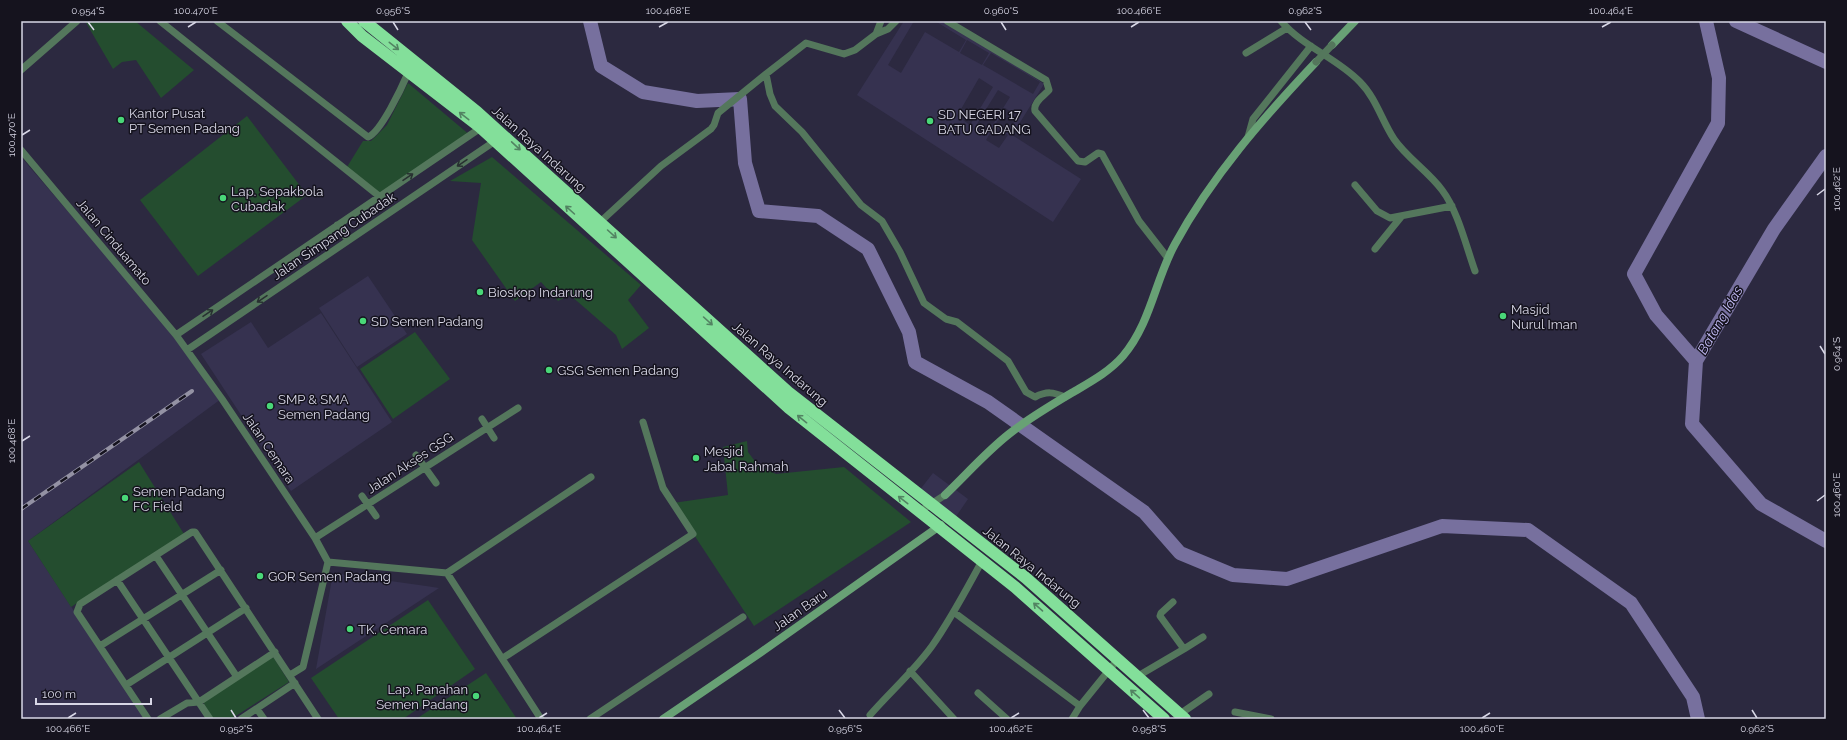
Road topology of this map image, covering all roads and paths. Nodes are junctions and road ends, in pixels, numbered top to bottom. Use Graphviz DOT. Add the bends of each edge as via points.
graph roads {
  1 [pos="77,21"];
  2 [pos="160,21"];
  3 [pos="218,21"];
  4 [pos="347,21"];
  5 [pos="364,21"];
  6 [pos="881,21"];
  7 [pos="896,21"];
  8 [pos="947,21"];
  9 [pos="1281,21"];
  10 [pos="1355,21"];
  11 [pos="1287,28"];
  12 [pos="876,34"];
  13 [pos="1332,45"];
  14 [pos="1311,46"];
  15 [pos="1246,53"];
  16 [pos="1316,62"];
  17 [pos="21,70"];
  18 [pos="408,73"];
  19 [pos="766,74"];
  20 [pos="492,125"];
  21 [pos="480,127"];
  22 [pos="1248,137"];
  23 [pos="499,138"];
  24 [pos="21,150"];
  25 [pos="1355,185"];
  26 [pos="379,196"];
  27 [pos="1452,206"];
  28 [pos="1401,217"];
  29 [pos="599,223"];
  30 [pos="337,225"];
  31 [pos="348,240"];
  32 [pos="1375,249"];
  33 [pos="1168,257"];
  34 [pos="1475,271"];
  35 [pos="176,335"];
  36 [pos="187,350"];
  37 [pos="1062,399"];
  38 [pos="518,408"];
  39 [pos="482,419"];
  40 [pos="643,422"];
  41 [pos="488,427"];
  42 [pos="494,438"];
  43 [pos="416,455"];
  44 [pos="425,468"];
  45 [pos="591,477"];
  46 [pos="436,483"];
  47 [pos="945,495"];
  48 [pos="362,496"];
  49 [pos="368,505"];
  50 [pos="939,510"];
  51 [pos="376,516"];
  52 [pos="924,516"];
  53 [pos="939,527"];
  54 [pos="315,538"];
  55 [pos="156,556"];
  56 [pos="328,562"];
  57 [pos="982,562"];
  58 [pos="221,570"];
  59 [pos="447,573"];
  60 [pos="117,580"];
  61 [pos="182,594"];
  62 [pos="1173,602"];
  63 [pos="246,608"];
  64 [pos="955,613"];
  65 [pos="743,617"];
  66 [pos="143,620"];
  67 [pos="208,633"];
  68 [pos="1203,637"];
  69 [pos="100,646"];
  70 [pos="1184,649"];
  71 [pos="274,652"];
  72 [pos="169,658"];
  73 [pos="503,658"];
  74 [pos="1118,659"];
  75 [pos="1108,670"];
  76 [pos="910,671"];
  77 [pos="290,675"];
  78 [pos="1138,676"];
  79 [pos="237,677"];
  80 [pos="295,683"];
  81 [pos="126,685"];
  82 [pos="978,693"];
  83 [pos="1209,694"];
  84 [pos="199,702"];
  85 [pos="1080,706"];
  86 [pos="257,709"];
  87 [pos="1235,712"];
  88 [pos="870,715"];
  89 [pos="1183,717"];
  90 [pos="148,719"];
  91 [pos="160,719"];
  92 [pos="210,719"];
  93 [pos="241,719"];
  94 [pos="264,719"];
  95 [pos="318,719"];
  96 [pos="541,719"];
  97 [pos="590,719"];
  98 [pos="663,719"];
  99 [pos="954,719"];
  100 [pos="1007,719"];
  101 [pos="1072,719"];
  102 [pos="1164,719"];
  103 [pos="1271,719"];
  1 -- 17 [label="street"];
  2 -- 26 [label="street"];
  3 -- 18 [label="street" via="368,137 388,114"];
  4 -- 18 [label="highway, Jalan Raya Indarung"];
  5 -- 20 [label="highway, Jalan Raya Indarung, one-way"];
  6 -- 12 [label="street"];
  7 -- 12 [label="street" via="888,29"];
  8 -- 33 [label="street" via="1046,80 1049,90 1036,103 1035,111 1078,161 1085,162 1098,153 1102,154 1139,221"];
  9 -- 11 [label="street"];
  10 -- 13 [label="street"];
  11 -- 14 [label="street"];
  11 -- 15 [label="street"];
  12 -- 19 [label="street" via="855,50 844,54 806,43"];
  13 -- 16 [label="street, bridge"];
  14 -- 22 [label="street" via="1253,119"];
  14 -- 27 [label="street" via="1361,82 1395,140 1438,184"];
  16 -- 22 [label="street"];
  21 -- 18 [label="highway, Jalan Raya Indarung, one-way"];
  19 -- 29 [label="street" via="724,109 716,117 711,129 661,166"];
  19 -- 37 [label="street" via="775,106 802,132 861,205 882,221 924,303 946,319 957,322 1008,361 1026,392 1035,397 1052,392"];
  20 -- 21 [label="street"];
  20 -- 23 [label="highway, Jalan Raya Indarung"];
  21 -- 23 [label="highway, Jalan Raya Indarung"];
  26 -- 21 [label="street, Jalan Simpang Cubadak, one-way"];
  22 -- 33 [label="street" via="1183,228"];
  23 -- 29 [label="highway, Jalan Raya Indarung, one-way"];
  23 -- 31 [label="street, Jalan Simpang Cubadak, one-way"];
  52 -- 23 [label="highway, Jalan Raya Indarung, one-way" via="789,408"];
  24 -- 35 [label="street, Jalan Cinduamato"];
  25 -- 28 [label="street" via="1383,216"];
  26 -- 30 [label="street, Jalan Simpang Cubadak"];
  27 -- 28 [label="street"];
  27 -- 34 [label="street"];
  28 -- 32 [label="street"];
  29 -- 50 [label="highway, Jalan Raya Indarung, one-way" via="788,392"];
  30 -- 31 [label="street"];
  35 -- 30 [label="street, Jalan Simpang Cubadak, one-way"];
  31 -- 36 [label="street, Jalan Simpang Cubadak, one-way"];
  33 -- 37 [label="street" via="1148,315 1136,338 1114,366"];
  35 -- 36 [label="street, Jalan Cinduamato"];
  36 -- 54 [label="street, Jalan Cemara"];
  37 -- 47 [label="street" via="1009,434"];
  38 -- 41 [label="street, Jalan Akses GSG"];
  39 -- 41 [label="street"];
  40 -- 73 [label="street" via="663,488 693,534"];
  41 -- 42 [label="street"];
  41 -- 44 [label="street, Jalan Akses GSG"];
  43 -- 44 [label="street"];
  44 -- 46 [label="street"];
  44 -- 49 [label="street, Jalan Akses GSG"];
  45 -- 59 [label="street"];
  47 -- 50 [label="street"];
  47 -- 50 [label="street"];
  48 -- 49 [label="street"];
  49 -- 51 [label="street"];
  49 -- 54 [label="street, Jalan Akses GSG"];
  50 -- 52 [label="street"];
  50 -- 52 [label="street"];
  50 -- 53 [label="street, Jalan Baru"];
  50 -- 74 [label="highway, Jalan Raya Indarung" via="1026,578"];
  52 -- 53 [label="highway, Jalan Raya Indarung"];
  53 -- 57 [label="highway, Jalan Raya Indarung"];
  53 -- 98 [label="street, Jalan Baru"];
  54 -- 56 [label="street, Jalan Cemara"];
  55 -- 58 [label="street" via="195,532"];
  55 -- 60 [label="street"];
  55 -- 61 [label="street"];
  56 -- 59 [label="street"];
  56 -- 77 [label="street" via="303,668"];
  57 -- 64 [label="street, Jalan Raya Indarung" via="960,598"];
  75 -- 57 [label="highway, Jalan Raya Indarung, one-way" via="1015,587"];
  58 -- 61 [label="street"];
  58 -- 63 [label="street"];
  59 -- 73 [label="street"];
  60 -- 66 [label="street"];
  60 -- 69 [label="street" via="80,604 78,608 77,612"];
  61 -- 66 [label="street"];
  61 -- 67 [label="street"];
  62 -- 70 [label="street" via="1160,616"];
  63 -- 67 [label="street"];
  63 -- 71 [label="street"];
  64 -- 76 [label="street, Jalan Raya Indarung" via="931,648"];
  64 -- 85 [label="street"];
  65 -- 97 [label="street"];
  66 -- 69 [label="street"];
  66 -- 72 [label="street"];
  67 -- 72 [label="street"];
  67 -- 79 [label="street"];
  68 -- 70 [label="street"];
  69 -- 81 [label="street"];
  70 -- 78 [label="street"];
  71 -- 77 [label="street"];
  71 -- 79 [label="street"];
  72 -- 81 [label="street"];
  72 -- 84 [label="street"];
  73 -- 96 [label="street"];
  74 -- 75 [label="street"];
  74 -- 78 [label="highway, Jalan Raya Indarung"];
  75 -- 85 [label="street"];
  102 -- 75 [label="highway, Jalan Raya Indarung, one-way"];
  76 -- 88 [label="street, Jalan Raya Indarung"];
  76 -- 99 [label="street"];
  77 -- 80 [label="street"];
  78 -- 89 [label="highway, Jalan Raya Indarung"];
  79 -- 84 [label="street"];
  80 -- 86 [label="street"];
  80 -- 95 [label="street"];
  81 -- 90 [label="street"];
  82 -- 100 [label="street"];
  83 -- 89 [label="street"];
  84 -- 91 [label="street" via="187,703"];
  84 -- 92 [label="street"];
  85 -- 101 [label="street"];
  86 -- 93 [label="street"];
  86 -- 94 [label="street"];
  87 -- 103 [label="street"];
}
